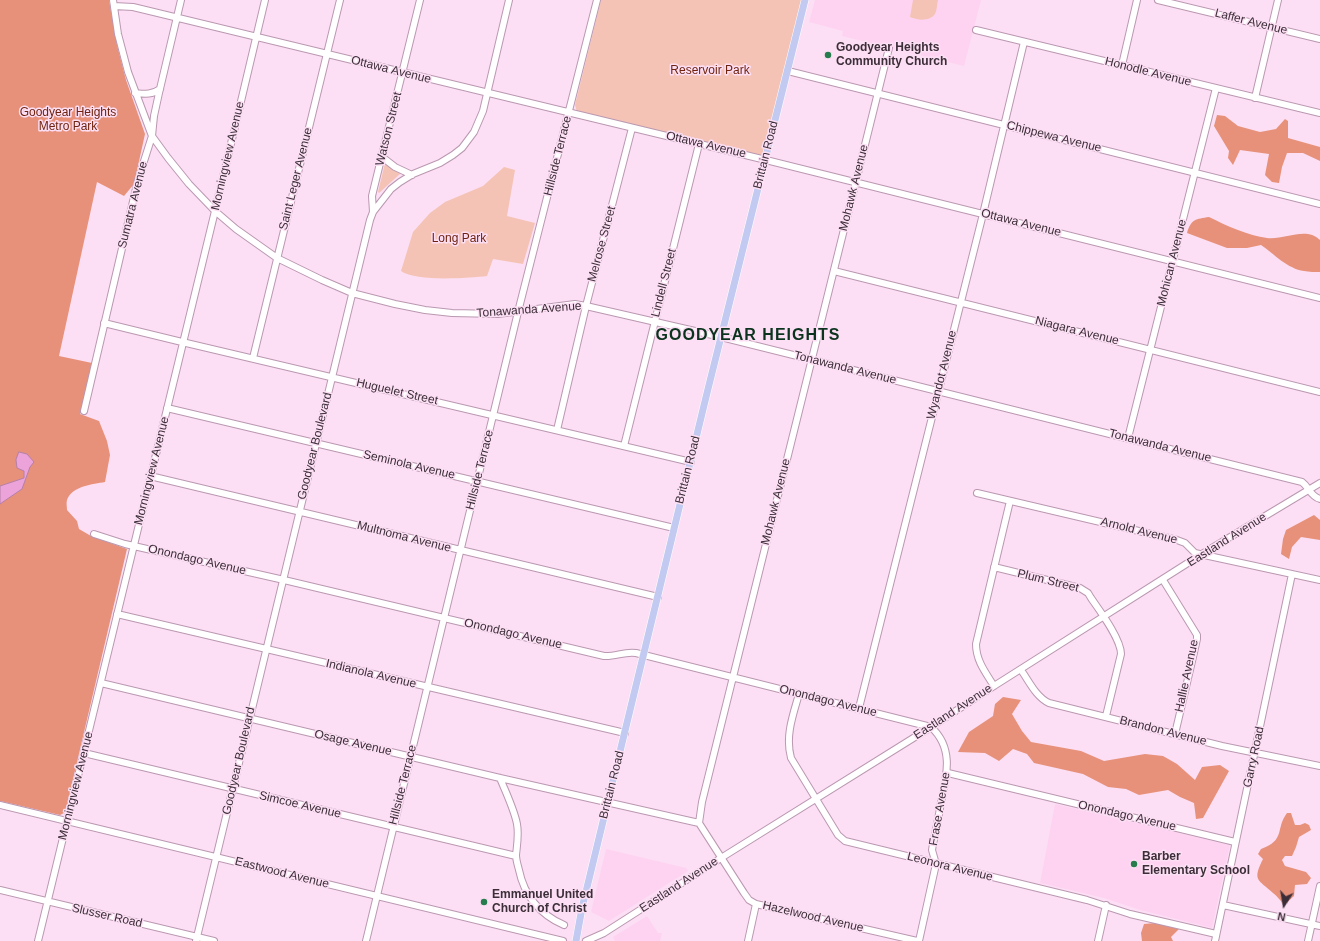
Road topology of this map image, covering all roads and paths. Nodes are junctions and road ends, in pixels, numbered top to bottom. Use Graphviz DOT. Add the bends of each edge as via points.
graph roads {
  1 [pos="181,0"];
  2 [pos="265,0"];
  3 [pos="340,0"];
  4 [pos="420,0"];
  5 [pos="509,0"];
  6 [pos="597,0"];
  7 [pos="805,0"];
  8 [pos="1137,0"];
  9 [pos="1158,0"];
  10 [pos="1278,0"];
  11 [pos="114,3"];
  12 [pos="177,18"];
  13 [pos="1271,27"];
  14 [pos="976,30"];
  15 [pos="256,37"];
  16 [pos="1320,39"];
  17 [pos="1024,42"];
  18 [pos="889,48"];
  19 [pos="327,54"];
  20 [pos="1122,65"];
  21 [pos="788,71"];
  22 [pos="403,72"];
  23 [pos="1216,88"];
  24 [pos="160,89"];
  25 [pos="135,93"];
  26 [pos="487,93"];
  27 [pos="878,94"];
  28 [pos="1255,98"];
  29 [pos="569,112"];
  30 [pos="1320,113"];
  31 [pos="1004,125"];
  32 [pos="632,128"];
  33 [pos="152,136"];
  34 [pos="699,144"];
  35 [pos="382,157"];
  36 [pos="766,160"];
  37 [pos="1195,172"];
  38 [pos="412,174"];
  39 [pos="856,182"];
  40 [pos="1320,204"];
  41 [pos="215,211"];
  42 [pos="373,212"];
  43 [pos="983,214"];
  44 [pos="278,258"];
  45 [pos="1173,262"];
  46 [pos="834,271"];
  47 [pos="352,293"];
  48 [pos="1320,298"];
  49 [pos="961,302"];
  50 [pos="586,306"];
  51 [pos="518,312"];
  52 [pos="654,321"];
  53 [pos="104,323"];
  54 [pos="721,337"];
  55 [pos="182,342"];
  56 [pos="1150,350"];
  57 [pos="253,358"];
  58 [pos="811,360"];
  59 [pos="332,377"];
  60 [pos="939,391"];
  61 [pos="1320,392"];
  62 [pos="167,408"];
  63 [pos="84,411"];
  64 [pos="494,415"];
  65 [pos="557,430"];
  66 [pos="1128,438"];
  67 [pos="316,443"];
  68 [pos="624,446"];
  69 [pos="691,462"];
  70 [pos="150,476"];
  71 [pos="478,481"];
  72 [pos="1320,482"];
  73 [pos="1308,490"];
  74 [pos="977,493"];
  75 [pos="1320,499"];
  76 [pos="1010,501"];
  77 [pos="300,512"];
  78 [pos="674,528"];
  79 [pos="94,534"];
  80 [pos="133,546"];
  81 [pos="461,551"];
  82 [pos="1202,554"];
  83 [pos="994,568"];
  84 [pos="1292,574"];
  85 [pos="284,580"];
  86 [pos="1163,580"];
  87 [pos="1320,580"];
  88 [pos="658,597"];
  89 [pos="117,614"];
  90 [pos="1104,617"];
  91 [pos="444,618"];
  92 [pos="266,649"];
  93 [pos="644,655"];
  94 [pos="1021,670"];
  95 [pos="733,677"];
  96 [pos="101,683"];
  97 [pos="994,686"];
  98 [pos="428,687"];
  99 [pos="799,694"];
  100 [pos="859,708"];
  101 [pos="1106,716"];
  102 [pos="249,719"];
  103 [pos="931,727"];
  104 [pos="625,733"];
  105 [pos="1175,734"];
  106 [pos="1255,752"];
  107 [pos="84,753"];
  108 [pos="410,757"];
  109 [pos="1320,766"];
  110 [pos="948,773"];
  111 [pos="500,778"];
  112 [pos="232,789"];
  113 [pos="816,799"];
  114 [pos="608,802"];
  115 [pos="0,806"];
  116 [pos="67,821"];
  117 [pos="699,823"];
  118 [pos="393,826"];
  119 [pos="1236,842"];
  120 [pos="516,856"];
  121 [pos="216,857"];
  122 [pos="721,858"];
  123 [pos="936,864"];
  124 [pos="1320,886"];
  125 [pos="0,890"];
  126 [pos="377,896"];
  127 [pos="47,902"];
  128 [pos="756,904"];
  129 [pos="1106,905"];
  130 [pos="1223,905"];
  131 [pos="1312,924"];
  132 [pos="564,925"];
  133 [pos="1320,926"];
  134 [pos="1215,938"];
  135 [pos="196,939"];
  136 [pos="38,941"];
  137 [pos="214,941"];
  138 [pos="366,941"];
  139 [pos="563,941"];
  140 [pos="576,941"];
  141 [pos="586,941"];
  142 [pos="748,941"];
  143 [pos="918,941"];
  144 [pos="1098,941"];
  145 [pos="1308,941"];
  1 -- 12 [label="street, Sumatra Avenue"];
  2 -- 15 [label="street, Morningview Avenue"];
  3 -- 19 [label="street, Saint Leger Avenue"];
  4 -- 22 [label="street, Watson Street"];
  5 -- 26 [label="street, Goodyear Boulevard"];
  6 -- 29 [label="street, Hillside Terrace"];
  7 -- 21 [label="main road, Brittain Road"];
  8 -- 20 [label="street"];
  9 -- 13 [label="street, Laffer Avenue"];
  10 -- 13 [label="street"];
  11 -- 12 [label="street, Ottawa Avenue"];
  11 -- 25 [label="street, Tonawanda Avenue" via="124,58"];
  12 -- 15 [label="street, Ottawa Avenue"];
  12 -- 24 [label="street, Sumatra Avenue"];
  13 -- 16 [label="street, Laffer Avenue"];
  13 -- 28 [label="street"];
  14 -- 17 [label="street, Honodle Avenue"];
  15 -- 19 [label="street, Ottawa Avenue"];
  15 -- 41 [label="street, Morningview Avenue"];
  17 -- 20 [label="street, Honodle Avenue"];
  17 -- 31 [label="street, Wyandot Avenue"];
  18 -- 27 [label="street, Mohawk Avenue"];
  19 -- 22 [label="street, Ottawa Avenue"];
  19 -- 44 [label="street, Saint Leger Avenue"];
  20 -- 23 [label="street, Honodle Avenue"];
  21 -- 27 [label="street, Chippewa Avenue"];
  21 -- 36 [label="main road, Brittain Road"];
  22 -- 26 [label="street, Ottawa Avenue"];
  22 -- 35 [label="street, Watson Street"];
  23 -- 28 [label="street, Honodle Avenue"];
  23 -- 37 [label="street, Mohican Avenue"];
  24 -- 25 [label="street" via="148,94"];
  24 -- 33 [label="street, Sumatra Avenue"];
  25 -- 33 [label="street, Tonawanda Avenue"];
  26 -- 29 [label="street, Ottawa Avenue"];
  26 -- 38 [label="street, Goodyear Boulevard" via="476,128 462,148 440,163"];
  27 -- 31 [label="street, Chippewa Avenue"];
  27 -- 39 [label="street, Mohawk Avenue"];
  28 -- 30 [label="street, Honodle Avenue"];
  29 -- 32 [label="street, Ottawa Avenue"];
  29 -- 51 [label="street, Hillside Terrace"];
  31 -- 37 [label="street, Chippewa Avenue"];
  31 -- 43 [label="street, Wyandot Avenue"];
  32 -- 34 [label="street, Ottawa Avenue"];
  32 -- 50 [label="street, Melrose Street"];
  33 -- 41 [label="street, Tonawanda Avenue" via="189,184"];
  33 -- 53 [label="street, Sumatra Avenue" via="138,180"];
  34 -- 36 [label="street, Ottawa Avenue"];
  34 -- 52 [label="street, Lindell Street"];
  35 -- 38 [label="street" via="395,167"];
  35 -- 42 [label="street, Watson Street" via="372,196"];
  36 -- 39 [label="street, Ottawa Avenue"];
  36 -- 54 [label="main road, Brittain Road"];
  37 -- 40 [label="street, Chippewa Avenue"];
  37 -- 45 [label="street, Mohican Avenue"];
  38 -- 42 [label="street, Goodyear Boulevard" via="391,189"];
  39 -- 43 [label="street, Ottawa Avenue"];
  39 -- 46 [label="street, Mohawk Avenue"];
  41 -- 44 [label="street, Tonawanda Avenue"];
  41 -- 55 [label="street, Morningview Avenue"];
  42 -- 47 [label="street, Goodyear Boulevard"];
  43 -- 45 [label="street, Ottawa Avenue"];
  43 -- 49 [label="street, Wyandot Avenue"];
  44 -- 47 [label="street, Tonawanda Avenue"];
  44 -- 57 [label="street, Saint Leger Avenue"];
  45 -- 48 [label="street, Ottawa Avenue"];
  45 -- 56 [label="street, Mohican Avenue"];
  46 -- 49 [label="street, Niagara Avenue"];
  46 -- 58 [label="street, Mohawk Avenue"];
  47 -- 51 [label="street, Tonawanda Avenue" via="425,310 474,314"];
  47 -- 59 [label="street, Goodyear Boulevard"];
  49 -- 56 [label="street, Niagara Avenue"];
  49 -- 60 [label="street, Wyandot Avenue"];
  50 -- 51 [label="street, Tonawanda Avenue" via="575,304"];
  50 -- 52 [label="street, Tonawanda Avenue"];
  50 -- 65 [label="street, Melrose Street"];
  51 -- 64 [label="street, Hillside Terrace"];
  52 -- 54 [label="street, Tonawanda Avenue"];
  52 -- 68 [label="street, Lindell Street"];
  53 -- 55 [label="street, Huguelet Street"];
  53 -- 63 [label="street, Sumatra Avenue"];
  54 -- 58 [label="street, Tonawanda Avenue"];
  54 -- 69 [label="main road, Brittain Road"];
  55 -- 57 [label="street, Huguelet Street"];
  55 -- 62 [label="street, Morningview Avenue"];
  56 -- 61 [label="street, Niagara Avenue"];
  56 -- 66 [label="street, Mohican Avenue"];
  57 -- 59 [label="street, Huguelet Street"];
  58 -- 60 [label="street, Tonawanda Avenue"];
  58 -- 95 [label="street, Mohawk Avenue"];
  59 -- 64 [label="street, Huguelet Street"];
  59 -- 67 [label="street, Goodyear Boulevard"];
  60 -- 66 [label="street, Tonawanda Avenue"];
  60 -- 100 [label="street, Wyandot Avenue"];
  62 -- 67 [label="street, Seminola Avenue"];
  62 -- 70 [label="street, Morningview Avenue"];
  64 -- 65 [label="street, Huguelet Street"];
  64 -- 71 [label="street, Hillside Terrace"];
  65 -- 68 [label="street, Huguelet Street"];
  66 -- 73 [label="street, Tonawanda Avenue" via="1302,482"];
  67 -- 71 [label="street, Seminola Avenue"];
  67 -- 77 [label="street, Goodyear Boulevard"];
  68 -- 69 [label="street, Huguelet Street"];
  69 -- 78 [label="main road, Brittain Road"];
  70 -- 77 [label="street, Multnoma Avenue"];
  70 -- 80 [label="street, Morningview Avenue"];
  71 -- 78 [label="street, Seminola Avenue"];
  71 -- 81 [label="street, Hillside Terrace"];
  72 -- 73 [label="street, Eastland Avenue"];
  73 -- 75 [label="street, Tonawanda Avenue"];
  73 -- 82 [label="street, Eastland Avenue"];
  74 -- 76 [label="street, Arnold Avenue"];
  76 -- 82 [label="street, Arnold Avenue" via="1177,540 1186,544 1195,553"];
  76 -- 83 [label="street"];
  77 -- 81 [label="street, Multnoma Avenue"];
  77 -- 85 [label="street, Goodyear Boulevard"];
  78 -- 88 [label="main road, Brittain Road"];
  79 -- 80 [label="street, Onondago Avenue"];
  80 -- 85 [label="street, Onondago Avenue"];
  80 -- 89 [label="street, Morningview Avenue"];
  81 -- 88 [label="street, Multnoma Avenue"];
  81 -- 91 [label="street, Hillside Terrace"];
  82 -- 84 [label="street, Arnold Avenue"];
  82 -- 86 [label="street, Eastland Avenue"];
  83 -- 90 [label="street, Plum Street" via="1080,588 1088,593"];
  83 -- 97 [label="street" via="976,644 978,659"];
  84 -- 87 [label="street, Arnold Avenue"];
  84 -- 106 [label="street, Garry Road"];
  85 -- 91 [label="street, Onondago Avenue"];
  85 -- 92 [label="street, Goodyear Boulevard"];
  86 -- 90 [label="street, Eastland Avenue"];
  86 -- 105 [label="street, Hallie Avenue" via="1197,639"];
  88 -- 93 [label="main road, Brittain Road"];
  89 -- 92 [label="street, Indianola Avenue"];
  89 -- 96 [label="street, Morningview Avenue"];
  90 -- 94 [label="street, Eastland Avenue"];
  90 -- 101 [label="street, Plum Street" via="1121,650"];
  91 -- 93 [label="street, Onondago Avenue" via="604,656 626,652"];
  91 -- 98 [label="street, Hillside Terrace"];
  92 -- 98 [label="street, Indianola Avenue"];
  92 -- 102 [label="street, Goodyear Boulevard"];
  93 -- 95 [label="street, Onondago Avenue"];
  93 -- 104 [label="main road, Brittain Road"];
  94 -- 97 [label="street, Eastland Avenue"];
  94 -- 101 [label="street, Brandon Avenue" via="1045,701"];
  95 -- 99 [label="street, Onondago Avenue"];
  95 -- 117 [label="street, Mohawk Avenue"];
  96 -- 102 [label="street, Osage Avenue"];
  96 -- 107 [label="street, Morningview Avenue"];
  97 -- 103 [label="street, Eastland Avenue"];
  98 -- 104 [label="street, Indianola Avenue"];
  98 -- 108 [label="street, Hillside Terrace"];
  99 -- 100 [label="street, Onondago Avenue"];
  99 -- 113 [label="street, Leonora Avenue" via="788,734 789,753"];
  100 -- 103 [label="street, Onondago Avenue"];
  101 -- 105 [label="street, Brandon Avenue"];
  102 -- 108 [label="street, Osage Avenue"];
  102 -- 112 [label="street, Goodyear Boulevard"];
  103 -- 110 [label="street, Frase Avenue" via="943,742"];
  103 -- 113 [label="street, Eastland Avenue"];
  104 -- 114 [label="main road, Brittain Road"];
  105 -- 106 [label="street, Brandon Avenue"];
  106 -- 109 [label="street, Brandon Avenue"];
  106 -- 119 [label="street, Garry Road"];
  107 -- 112 [label="street, Simcoe Avenue"];
  107 -- 116 [label="street, Morningview Avenue"];
  108 -- 111 [label="street, Osage Avenue"];
  108 -- 118 [label="street, Hillside Terrace"];
  110 -- 119 [label="street, Onondago Avenue"];
  110 -- 123 [label="street, Frase Avenue" via="932,850"];
  111 -- 114 [label="street, Osage Avenue"];
  111 -- 120 [label="street" via="517,823"];
  112 -- 118 [label="street, Simcoe Avenue"];
  112 -- 121 [label="street, Goodyear Boulevard"];
  113 -- 122 [label="street, Eastland Avenue"];
  113 -- 123 [label="street, Leonora Avenue" via="838,835 845,841"];
  114 -- 117 [label="street, Osage Avenue"];
  114 -- 140 [label="main road, Brittain Road"];
  115 -- 116 [label="street, Eastwood Avenue"];
  116 -- 121 [label="street, Eastwood Avenue"];
  116 -- 127 [label="street, Morningview Avenue"];
  117 -- 122 [label="street"];
  118 -- 120 [label="street, Simcoe Avenue"];
  118 -- 126 [label="street, Hillside Terrace"];
  119 -- 130 [label="street, Garry Road"];
  120 -- 132 [label="street" via="522,882 530,898 542,912"];
  121 -- 126 [label="street, Eastwood Avenue"];
  121 -- 135 [label="street, Goodyear Boulevard"];
  122 -- 128 [label="street" via="749,900"];
  122 -- 141 [label="street, Eastland Avenue" via="604,933"];
  123 -- 129 [label="street, Leonora Avenue"];
  123 -- 143 [label="street, Frase Avenue"];
  124 -- 131 [label="street"];
  125 -- 127 [label="street, Slusser Road"];
  126 -- 138 [label="street, Hillside Terrace"];
  126 -- 139 [label="street, Eastwood Avenue"];
  127 -- 135 [label="street, Slusser Road"];
  127 -- 136 [label="street, Morningview Avenue"];
  128 -- 142 [label="street"];
  128 -- 143 [label="street, Hazelwood Avenue"];
  129 -- 134 [label="street, Leonora Avenue"];
  129 -- 144 [label="street"];
  130 -- 131 [label="street"];
  130 -- 134 [label="street, Garry Road"];
  131 -- 133 [label="street"];
  131 -- 145 [label="street"];
  135 -- 137 [label="street, Slusser Road"];
}
